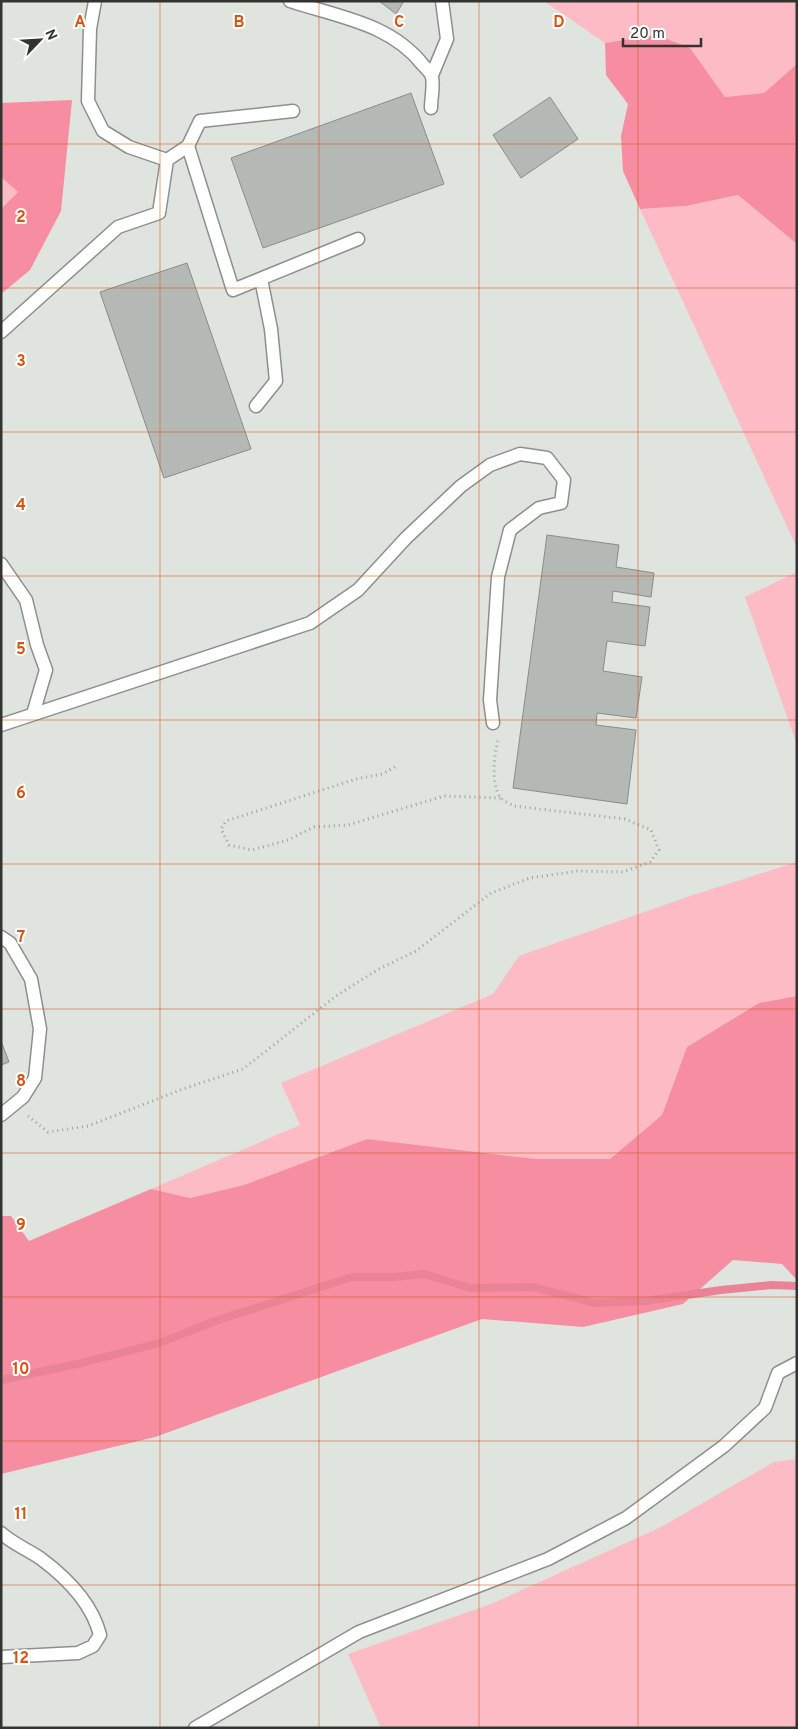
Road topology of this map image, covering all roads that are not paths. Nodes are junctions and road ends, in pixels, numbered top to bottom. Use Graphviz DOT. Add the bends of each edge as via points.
graph roads {
  1 [pos="95,1"];
  2 [pos="290,1"];
  3 [pos="442,1"];
  4 [pos="432,76"];
  5 [pos="431,108"];
  6 [pos="293,111"];
  7 [pos="188,146"];
  8 [pos="167,160"];
  9 [pos="358,239"];
  10 [pos="261,279"];
  11 [pos="1,332"];
  12 [pos="256,406"];
  13 [pos="1,564"];
  14 [pos="33,714"];
  15 [pos="493,723"];
  16 [pos="1,725"];
  17 [pos="1,936"];
  18 [pos="1,1115"];
  19 [pos="797,1362"];
  20 [pos="1,1533"];
  21 [pos="1,1657"];
  22 [pos="195,1728"];
  1 -- 8 [label="lane" via="90,29 88,101 103,131 129,147"];
  2 -- 4 [label="lane" via="379,29 417,57"];
  3 -- 4 [label="lane" via="447,39"];
  4 -- 5 [label="lane"];
  6 -- 7 [label="lane" via="200,121"];
  7 -- 8 [label="lane"];
  7 -- 10 [label="lane" via="233,290"];
  8 -- 11 [label="lane" via="159,213 118,227"];
  9 -- 10 [label="lane"];
  10 -- 12 [label="lane" via="276,381"];
  13 -- 14 [label="lane" via="26,600 46,670"];
  14 -- 15 [label="lane" via="310,623 358,590 406,538 461,486 490,465 520,454 548,458 564,480 561,504 539,508 510,530 498,578 490,700"];
  14 -- 16 [label="lane"];
  17 -- 18 [label="lane" via="10,943 31,979 40,1029 35,1078 24,1097"];
  19 -- 22 [label="lane" via="778,1373 765,1408 724,1446 626,1518 548,1559 359,1632"];
  20 -- 21 [label="lane" via="41,1559 87,1601 100,1636 93,1646 78,1652"];
}
